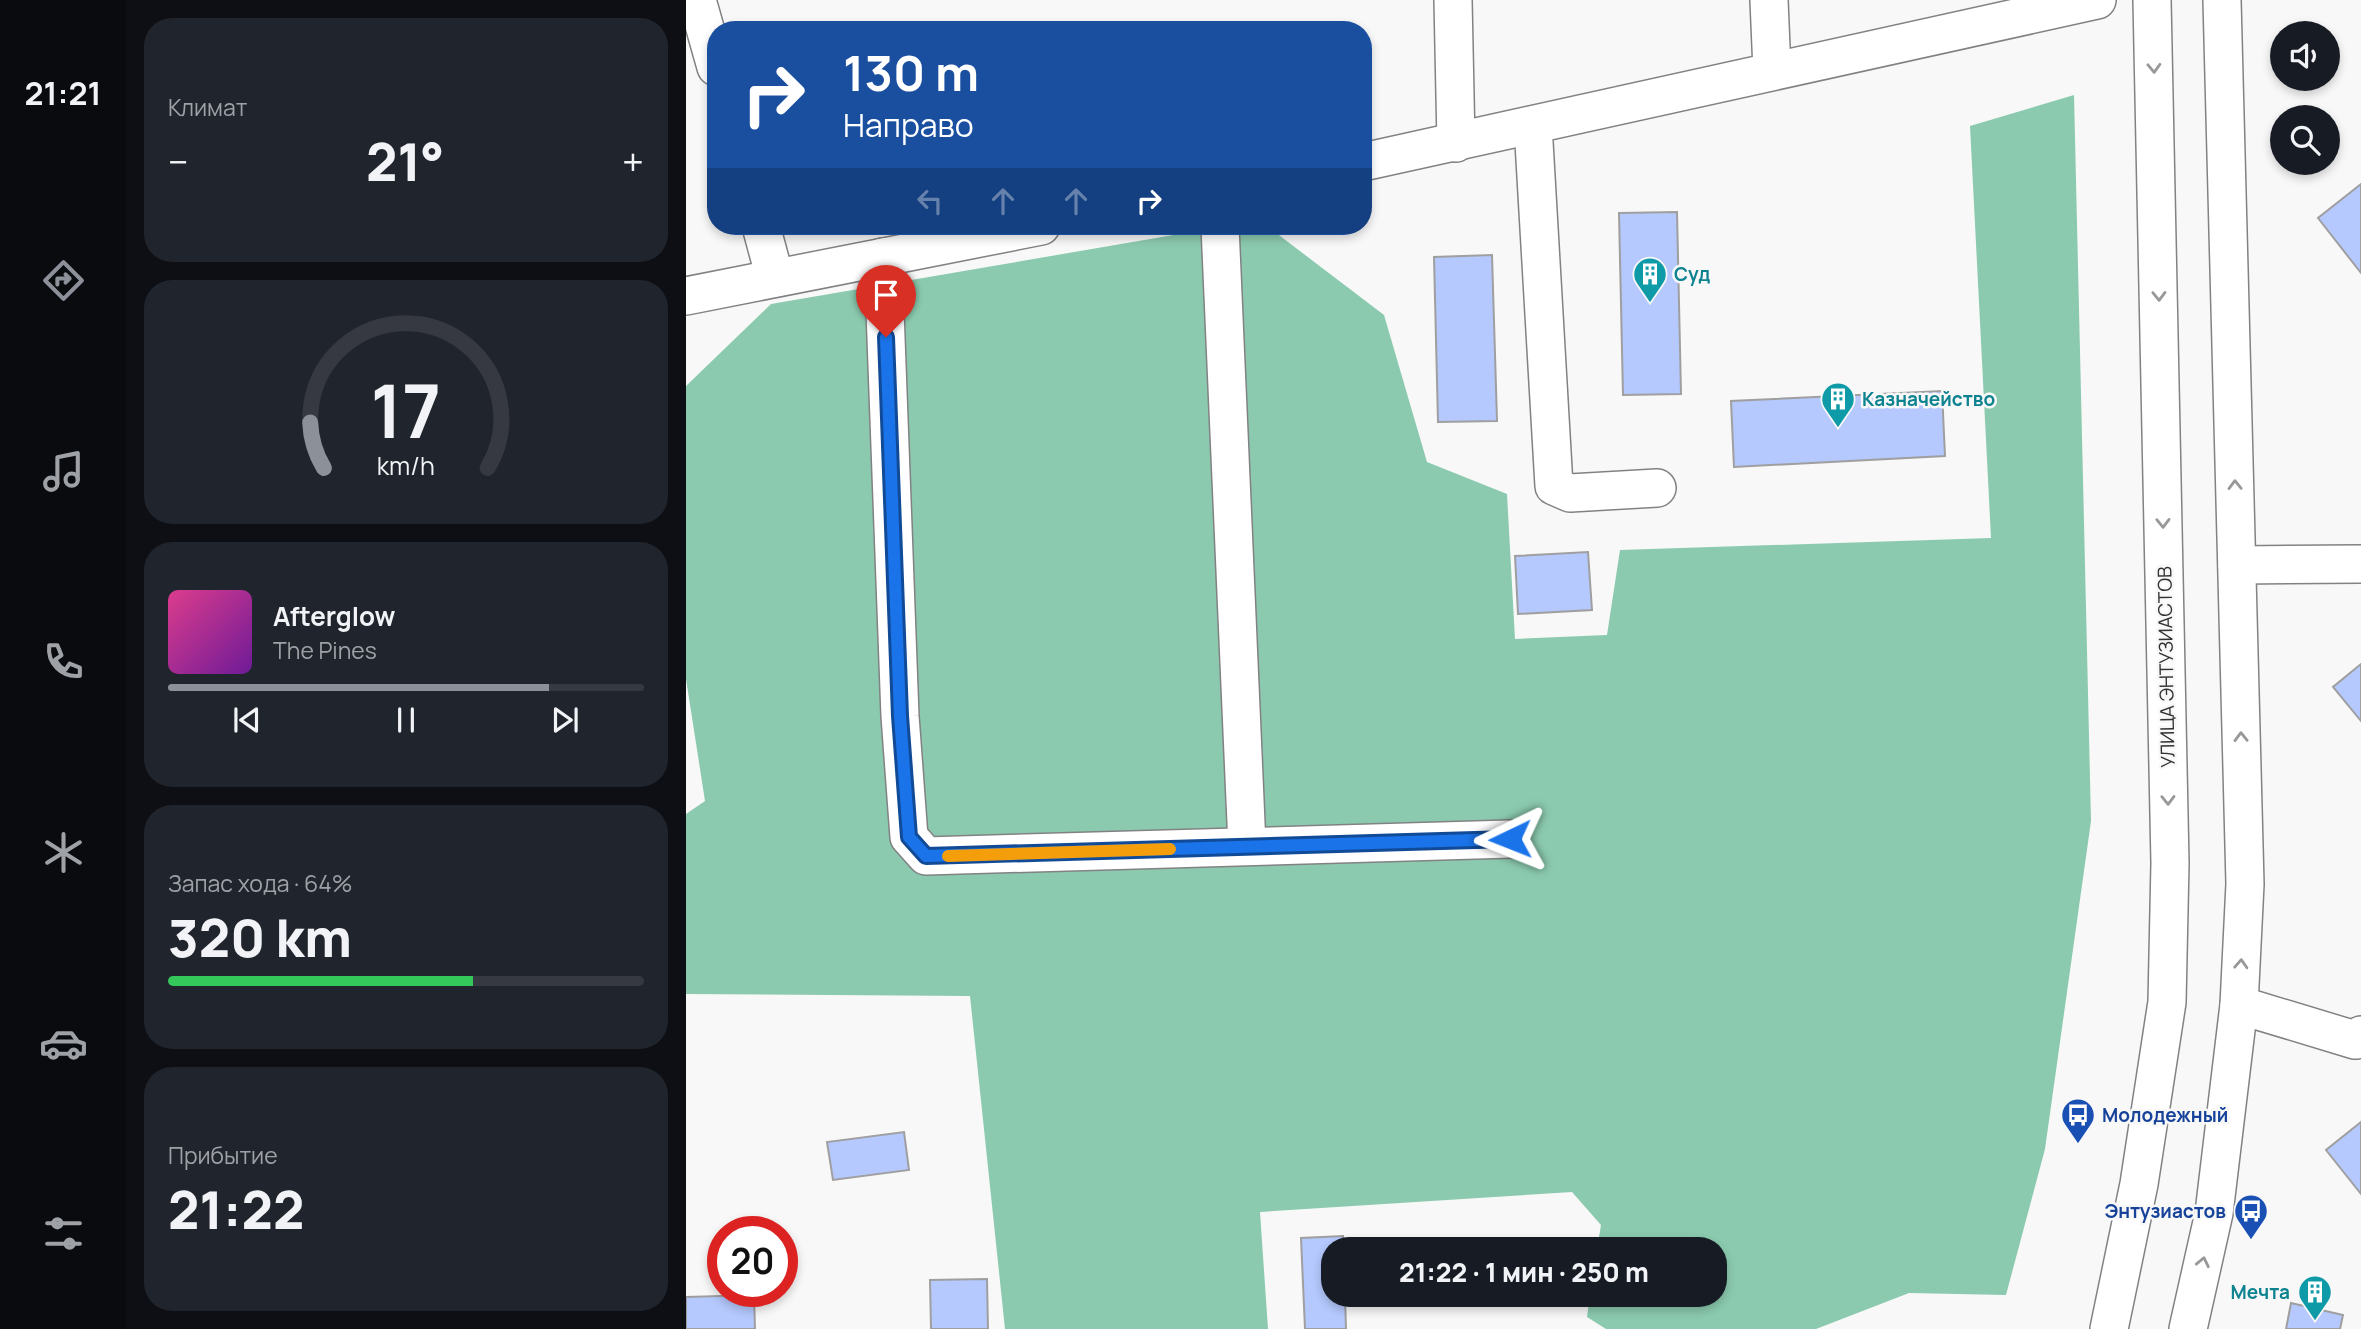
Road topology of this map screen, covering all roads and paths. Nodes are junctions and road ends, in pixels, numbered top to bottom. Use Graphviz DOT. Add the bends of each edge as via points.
graph roads {
  1 [pos="697,0"];
  2 [pos="1453,0"];
  3 [pos="1769,0"];
  4 [pos="2097,0"];
  5 [pos="2152,0"];
  6 [pos="2222,0"];
  7 [pos="707,35"];
  8 [pos="1772,72"];
  9 [pos="1534,125"];
  10 [pos="1456,143"];
  11 [pos="1372,160"];
  12 [pos="763,235"];
  13 [pos="995,235"];
  14 [pos="1220,235"];
  15 [pos="883,257"];
  16 [pos="775,278"];
  17 [pos="686,296"];
  18 [pos="1657,488"];
  19 [pos="2361,564"];
  20 [pos="2237,565"];
  21 [pos="1510,839"];
  22 [pos="1247,846"];
  23 [pos="2239,1005"];
  24 [pos="2361,1035"];
  25 [pos="2109,1329"];
  26 [pos="2188,1329"];
  1 -- 7 [label="street"];
  2 -- 10 [label="street"];
  3 -- 8 [label="street"];
  4 -- 8 [label="street"];
  5 -- 25 [label="street, УЛИЦА ЭНТУЗИАСТОВ, one-way" via="2169,849 2167,1002 2139,1184"];
  20 -- 6 [label="street, one-way"];
  8 -- 9 [label="street"];
  9 -- 10 [label="street"];
  9 -- 18 [label="street" via="1554,486 1570,494"];
  10 -- 11 [label="street"];
  12 -- 16 [label="street"];
  13 -- 15 [label="street"];
  14 -- 22 [label="street"];
  15 -- 16 [label="street"];
  15 -- 22 [label="street" via="900,716 909,837 926,856"];
  16 -- 17 [label="street"];
  19 -- 20 [label="street"];
  23 -- 20 [label="street, one-way" via="2245,884"];
  21 -- 22 [label="street"];
  23 -- 24 [label="street" via="2355,1040"];
  26 -- 23 [label="street, one-way" via="2214,1213"];
}
